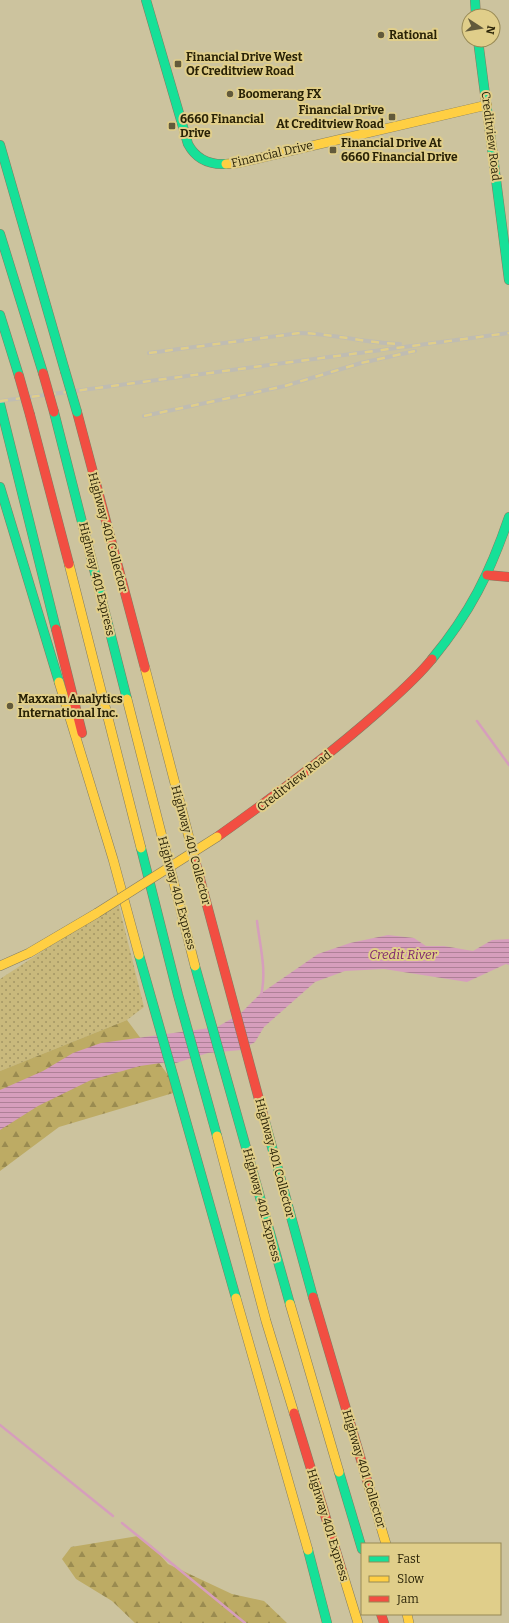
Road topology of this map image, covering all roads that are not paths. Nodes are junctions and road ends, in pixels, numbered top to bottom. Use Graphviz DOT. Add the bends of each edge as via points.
graph roads {
  1 [pos="146,0"];
  2 [pos="479,48"];
  3 [pos="487,105"];
  4 [pos="0,145"];
  5 [pos="0,234"];
  6 [pos="509,280"];
  7 [pos="0,315"];
  8 [pos="0,404"];
  9 [pos="0,487"];
  10 [pos="509,517"];
  11 [pos="487,575"];
  12 [pos="509,576"];
  13 [pos="113,859"];
  14 [pos="0,966"];
  15 [pos="300,1520"];
  16 [pos="386,1543"];
  17 [pos="361,1546"];
  18 [pos="327,1623"];
  19 [pos="334,1623"];
  20 [pos="358,1623"];
  1 -- 3 [label="main road, Financial Drive" via="188,144 195,155 211,164 238,163"];
  2 -- 3 [label="main road, Creditview Road"];
  3 -- 6 [label="main road, Creditview Road"];
  4 -- 16 [label="main road, Highway 401 Collector, bridge" via="77,412 321,1327"];
  5 -- 17 [label="main road, Highway 401 Express, bridge" via="54,412 202,988 284,1288"];
  7 -- 20 [label="main road, Highway 401 Express, bridge" via="19,376 76,590 178,995 266,1322"];
  8 -- 13 [label="main road"];
  9 -- 13 [label="main road"];
  10 -- 11 [label="main road, Creditview Road"];
  11 -- 12 [label="main road"];
  11 -- 14 [label="main road, Creditview Road, bridge" via="461,623 417,677 360,729 279,794 217,837 97,913 29,953"];
  13 -- 15 [label="main road"];
  15 -- 18 [label="main road"];
  15 -- 19 [label="main road"];
}
